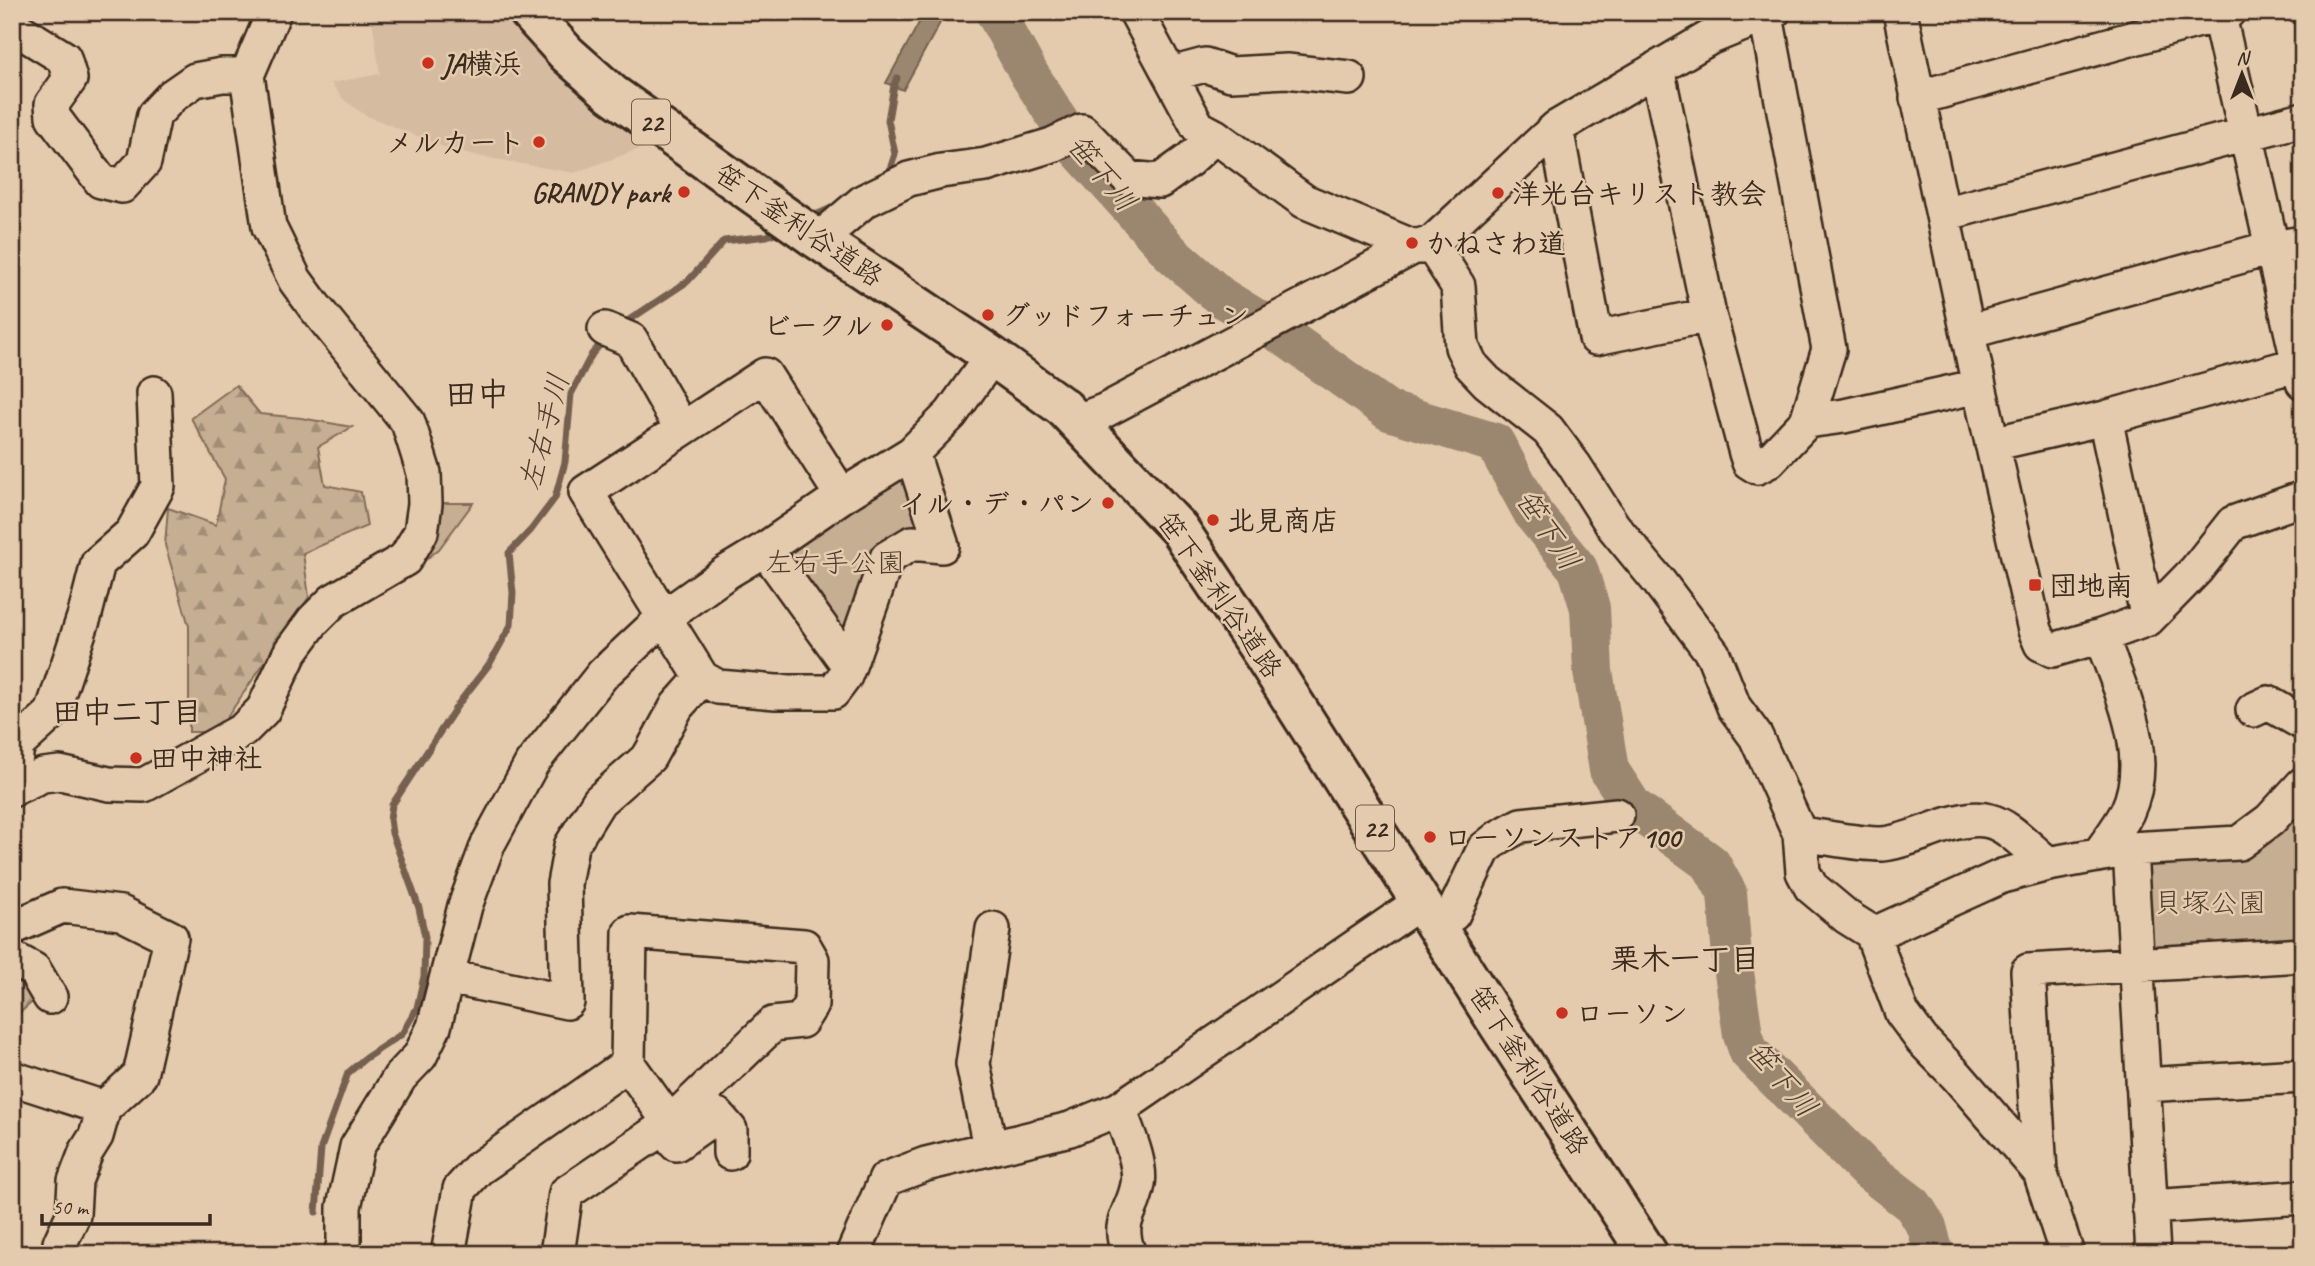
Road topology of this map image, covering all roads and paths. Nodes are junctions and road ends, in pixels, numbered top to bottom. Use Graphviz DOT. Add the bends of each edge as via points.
graph roads {
  1 [pos="274,12"];
  2 [pos="529,12"];
  3 [pos="1136,12"];
  4 [pos="1900,12"];
  5 [pos="2222,13"];
  6 [pos="1769,14"];
  7 [pos="1706,25"];
  8 [pos="12,26"];
  9 [pos="1657,68"];
  10 [pos="1171,74"];
  11 [pos="247,75"];
  12 [pos="1349,78"];
  13 [pos="1917,98"];
  14 [pos="2303,119"];
  15 [pos="1556,128"];
  16 [pos="2247,133"];
  17 [pos="1215,136"];
  18 [pos="144,162"];
  19 [pos="128,203"];
  20 [pos="1944,214"];
  21 [pos="806,231"];
  22 [pos="2287,246"];
  23 [pos="1414,247"];
  24 [pos="1709,315"];
  25 [pos="1968,332"];
  26 [pos="615,333"];
  27 [pos="992,355"];
  28 [pos="2301,373"];
  29 [pos="1979,386"];
  30 [pos="154,393"];
  31 [pos="2105,418"];
  32 [pos="1078,421"];
  33 [pos="1807,421"];
  34 [pos="681,428"];
  35 [pos="1992,444"];
  36 [pos="912,453"];
  37 [pos="842,496"];
  38 [pos="2303,498"];
  39 [pos="765,549"];
  40 [pos="664,617"];
  41 [pos="2148,619"];
  42 [pos="2101,636"];
  43 [pos="849,666"];
  44 [pos="702,678"];
  45 [pos="2253,710"];
  46 [pos="2303,723"];
  47 [pos="2303,784"];
  48 [pos="13,789"];
  49 [pos="1617,815"];
  50 [pos="1800,834"];
  51 [pos="2115,851"];
  52 [pos="2048,864"];
  53 [pos="1429,912"];
  54 [pos="12,928"];
  55 [pos="993,929"];
  56 [pos="1874,934"];
  57 [pos="2303,955"];
  58 [pos="12,958"];
  59 [pos="2136,965"];
  60 [pos="448,977"];
  61 [pos="50,998"];
  62 [pos="628,1064"];
  63 [pos="2303,1076"];
  64 [pos="12,1078"];
  65 [pos="2143,1085"];
  66 [pos="104,1108"];
  67 [pos="1119,1109"];
  68 [pos="666,1125"];
  69 [pos="990,1147"];
  70 [pos="730,1153"];
  71 [pos="2039,1172"];
  72 [pos="2303,1197"];
  73 [pos="2150,1207"];
  74 [pos="61,1254"];
  75 [pos="341,1254"];
  76 [pos="448,1254"];
  77 [pos="557,1254"];
  78 [pos="853,1254"];
  79 [pos="1129,1254"];
  80 [pos="1648,1254"];
  81 [pos="2067,1254"];
  82 [pos="2153,1254"];
  1 -- 11 [label="street"];
  2 -- 21 [label="main road, 笹下釜利谷道路 / 22" via="612,94"];
  3 -- 10 [label="street"];
  4 -- 13 [label="street"];
  5 -- 13 [label="street"];
  5 -- 16 [label="street"];
  6 -- 7 [label="street"];
  6 -- 33 [label="street" via="1829,349"];
  7 -- 9 [label="street"];
  8 -- 18 [label="street" via="64,58 70,79 52,104 53,117 101,181 122,186"];
  9 -- 15 [label="street"];
  9 -- 24 [label="street"];
  10 -- 12 [label="street" via="1205,65 1231,74 1287,71"];
  10 -- 17 [label="street" via="1198,127"];
  11 -- 18 [label="street" via="195,80 172,96 154,116"];
  11 -- 48 [label="street" via="269,227 301,289 408,422 424,472 421,532 405,559 333,601 313,621 291,651 263,710 243,730 144,785 109,784 60,773 43,775"];
  13 -- 20 [label="street"];
  14 -- 16 [label="street"];
  15 -- 23 [label="street" via="1433,242"];
  15 -- 24 [label="street" via="1596,338"];
  16 -- 20 [label="street"];
  16 -- 22 [label="street"];
  17 -- 21 [label="street" via="1160,181 1128,178 1082,131 986,165 909,179"];
  17 -- 23 [label="street" via="1304,201"];
  18 -- 19 [label="street" via="140,187"];
  20 -- 25 [label="street"];
  21 -- 27 [label="main road, 笹下釜利谷道路 / 22"];
  22 -- 25 [label="street"];
  22 -- 28 [label="street"];
  23 -- 32 [label="street"];
  23 -- 50 [label="street" via="1433,247 1458,286 1462,346 1471,365 1548,430 1613,526 1713,654 1734,707 1756,737"];
  24 -- 33 [label="street" via="1749,462 1757,467 1769,461"];
  25 -- 29 [label="street"];
  26 -- 34 [label="street" via="631,340"];
  27 -- 32 [label="main road, 笹下釜利谷道路 / 22"];
  27 -- 36 [label="street" via="951,414"];
  28 -- 31 [label="street"];
  29 -- 33 [label="street"];
  29 -- 35 [label="street"];
  30 -- 48 [label="street" via="158,486 132,533 98,563 52,713 17,746"];
  31 -- 35 [label="street"];
  31 -- 41 [label="street"];
  32 -- 53 [label="main road, 笹下釜利谷道路 / 22" via="1187,539"];
  34 -- 37 [label="street" via="765,374"];
  34 -- 40 [label="street" via="586,492"];
  35 -- 42 [label="street" via="2041,645 2053,650"];
  36 -- 37 [label="street"];
  36 -- 43 [label="street" via="942,546 912,543 887,558"];
  37 -- 39 [label="street"];
  38 -- 41 [label="street" via="2233,523"];
  39 -- 40 [label="street"];
  39 -- 43 [label="street"];
  40 -- 44 [label="street"];
  40 -- 60 [label="street" via="603,674 532,763 488,844 465,906"];
  41 -- 42 [label="street"];
  42 -- 51 [label="street" via="2135,735 2137,778"];
  43 -- 44 [label="street" via="833,692 718,687"];
  44 -- 60 [label="street" via="677,706 649,757 599,801 571,846 564,884 567,1002"];
  45 -- 46 [label="street" via="2268,703"];
  47 -- 51 [label="street" via="2270,820 2239,843"];
  49 -- 53 [label="street" via="1521,825 1484,849 1453,914"];
  50 -- 52 [label="street" via="1883,844 1980,818 2002,824"];
  50 -- 56 [label="street" via="1804,872 1811,887"];
  51 -- 52 [label="street"];
  51 -- 59 [label="street"];
  52 -- 56 [label="street" via="2002,876"];
  53 -- 67 [label="street"];
  53 -- 80 [label="main road, 笹下釜利谷道路 / 22"];
  54 -- 66 [label="street" via="62,906 121,913 171,938 140,1075"];
  55 -- 69 [label="street" via="973,1064"];
  56 -- 71 [label="street" via="1902,1013"];
  57 -- 59 [label="street"];
  58 -- 61 [label="street" via="33,970"];
  59 -- 65 [label="street"];
  59 -- 71 [label="street" via="2028,971"];
  60 -- 75 [label="street" via="434,1027 420,1056 400,1077 357,1147 344,1207"];
  62 -- 68 [label="street"];
  62 -- 68 [label="street" via="630,932 804,946 812,960 811,1005 801,1021 773,1024"];
  62 -- 76 [label="street" via="478,1169 460,1189"];
  63 -- 65 [label="street"];
  64 -- 66 [label="street"];
  65 -- 73 [label="street"];
  66 -- 74 [label="street" via="75,1181 73,1215 60,1243"];
  67 -- 69 [label="street" via="1070,1129"];
  67 -- 79 [label="street" via="1139,1183 1124,1223"];
  68 -- 70 [label="street" via="676,1144 717,1115 730,1130"];
  68 -- 77 [label="street" via="566,1193"];
  69 -- 78 [label="street" via="886,1180"];
  71 -- 81 [label="street"];
  72 -- 73 [label="street"];
  73 -- 82 [label="street"];
}
